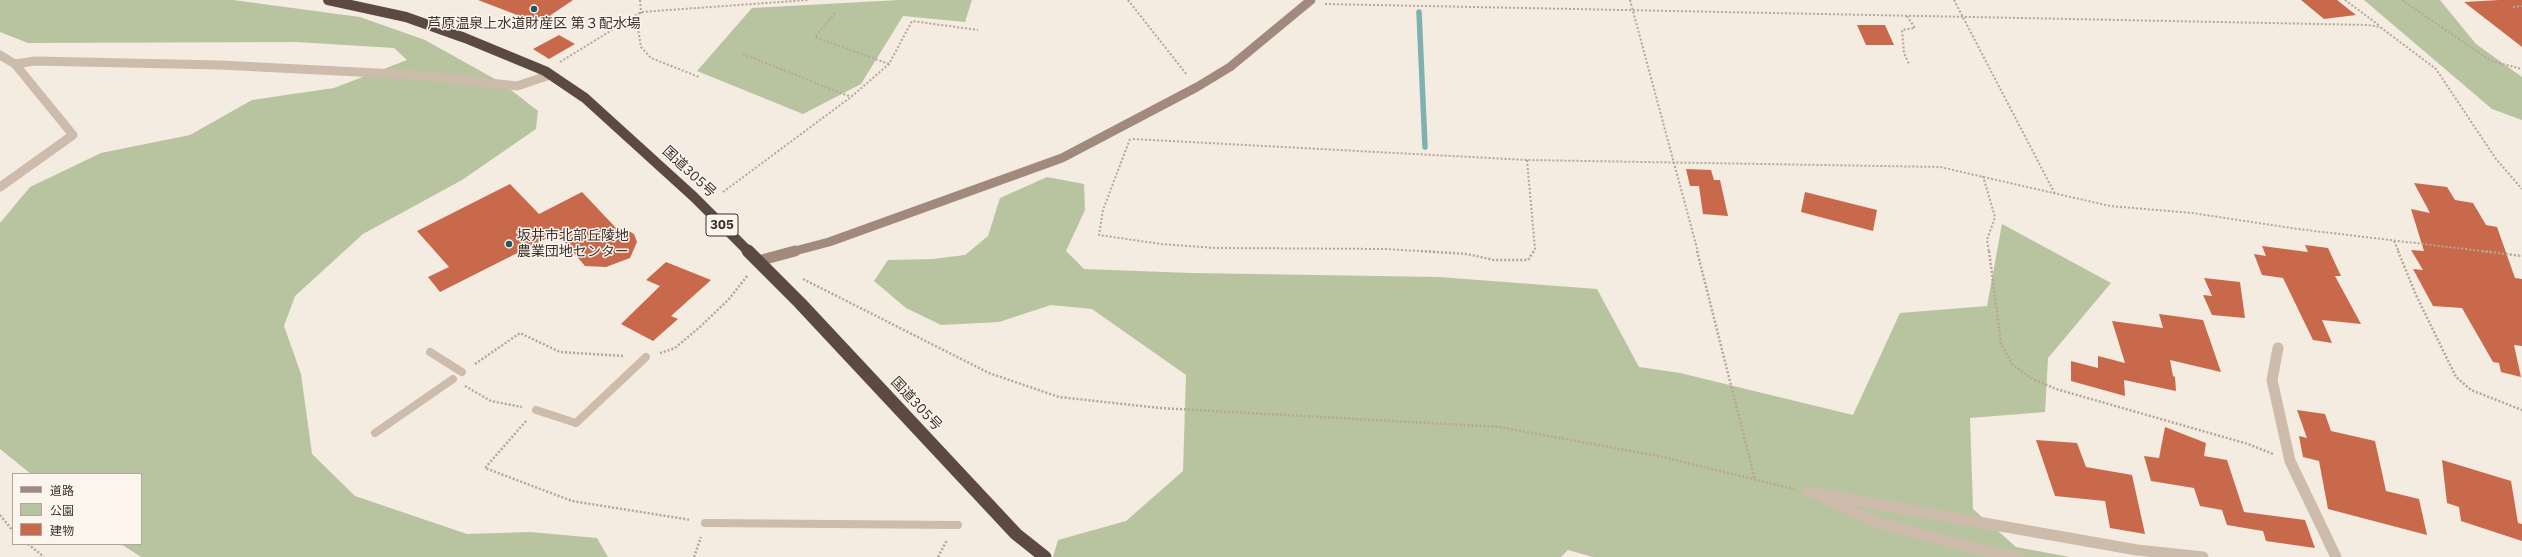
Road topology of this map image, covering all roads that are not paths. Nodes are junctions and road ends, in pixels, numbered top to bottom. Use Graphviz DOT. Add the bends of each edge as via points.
graph roads {
  1 [pos="328,0"];
  2 [pos="350,1"];
  3 [pos="1310,2"];
  4 [pos="0,55"];
  5 [pos="14,64"];
  6 [pos="547,73"];
  7 [pos="0,187"];
  8 [pos="758,261"];
  9 [pos="2278,348"];
  10 [pos="430,352"];
  11 [pos="646,357"];
  12 [pos="462,372"];
  13 [pos="453,379"];
  14 [pos="536,410"];
  15 [pos="375,433"];
  16 [pos="705,523"];
  17 [pos="958,525"];
  18 [pos="1045,557"];
  19 [pos="2020,557"];
  20 [pos="2203,557"];
  21 [pos="2336,557"];
  1 -- 2 [label="highway, 国道305号 / 305"];
  2 -- 6 [label="highway, 国道305号 / 305" via="465,38"];
  3 -- 8 [label="street" via="1230,67 1197,88 1062,158 829,242"];
  4 -- 5 [label="street"];
  5 -- 6 [label="street" via="35,61 220,65 417,75 517,86"];
  5 -- 7 [label="street" via="73,135"];
  6 -- 8 [label="highway, 国道305号 / 305" via="585,98 602,113 694,197"];
  8 -- 18 [label="highway, 国道305号 / 305" via="849,354 1016,534"];
  9 -- 21 [label="street" via="2272,380 2290,461"];
  10 -- 12 [label="lane"];
  11 -- 14 [label="lane" via="576,423"];
  13 -- 15 [label="lane"];
  16 -- 17 [label="lane"];
  19 -- 20 [label="street" via="1980,550 1879,523 1808,492 2137,550"];
}
